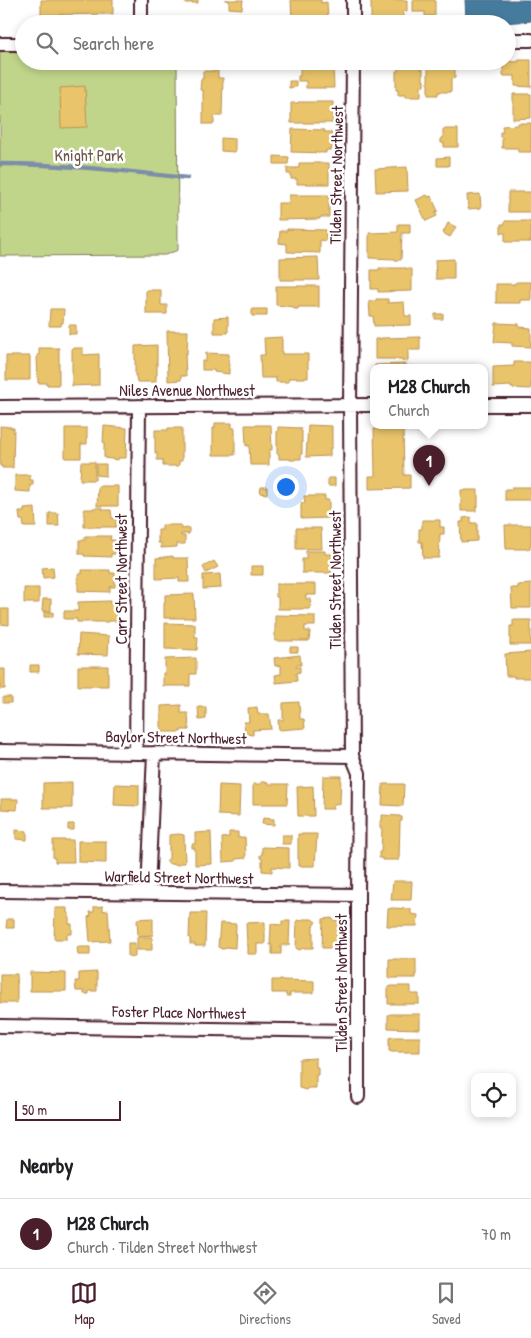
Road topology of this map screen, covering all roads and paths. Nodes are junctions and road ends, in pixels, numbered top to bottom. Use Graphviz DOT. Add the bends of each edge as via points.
graph roads {
  1 [pos="141,0"];
  2 [pos="353,0"];
  3 [pos="142,15"];
  4 [pos="353,15"];
  5 [pos="516,40"];
  6 [pos="531,40"];
  7 [pos="0,44"];
  8 [pos="15,44"];
  9 [pos="353,70"];
  10 [pos="488,405"];
  11 [pos="531,405"];
  12 [pos="0,406"];
  13 [pos="139,406"];
  14 [pos="350,406"];
  15 [pos="370,406"];
  16 [pos="0,752"];
  17 [pos="136,753"];
  18 [pos="154,753"];
  19 [pos="352,756"];
  20 [pos="0,891"];
  21 [pos="148,892"];
  22 [pos="358,895"];
  23 [pos="0,1026"];
  24 [pos="358,1030"];
  25 [pos="358,1097"];
  1 -- 3 [label="street"];
  2 -- 4 [label="street"];
  5 -- 6 [label="street"];
  7 -- 8 [label="street"];
  9 -- 14 [label="street, Tilden Street Northwest"];
  10 -- 11 [label="street"];
  12 -- 13 [label="street, Niles Avenue Northwest"];
  13 -- 14 [label="street, Niles Avenue Northwest"];
  13 -- 17 [label="street, Carr Street Northwest"];
  14 -- 15 [label="street, Niles Avenue Northwest"];
  14 -- 19 [label="street, Tilden Street Northwest"];
  16 -- 17 [label="street, Baylor Street Northwest"];
  17 -- 18 [label="street, Baylor Street Northwest"];
  18 -- 19 [label="street, Baylor Street Northwest"];
  18 -- 21 [label="street"];
  19 -- 22 [label="street, Tilden Street Northwest" via="360,773"];
  20 -- 21 [label="street, Warfield Street Northwest"];
  21 -- 22 [label="street, Warfield Street Northwest"];
  22 -- 24 [label="street, Tilden Street Northwest"];
  23 -- 24 [label="street, Foster Place Northwest"];
  24 -- 25 [label="street, Tilden Street Northwest"];
}
